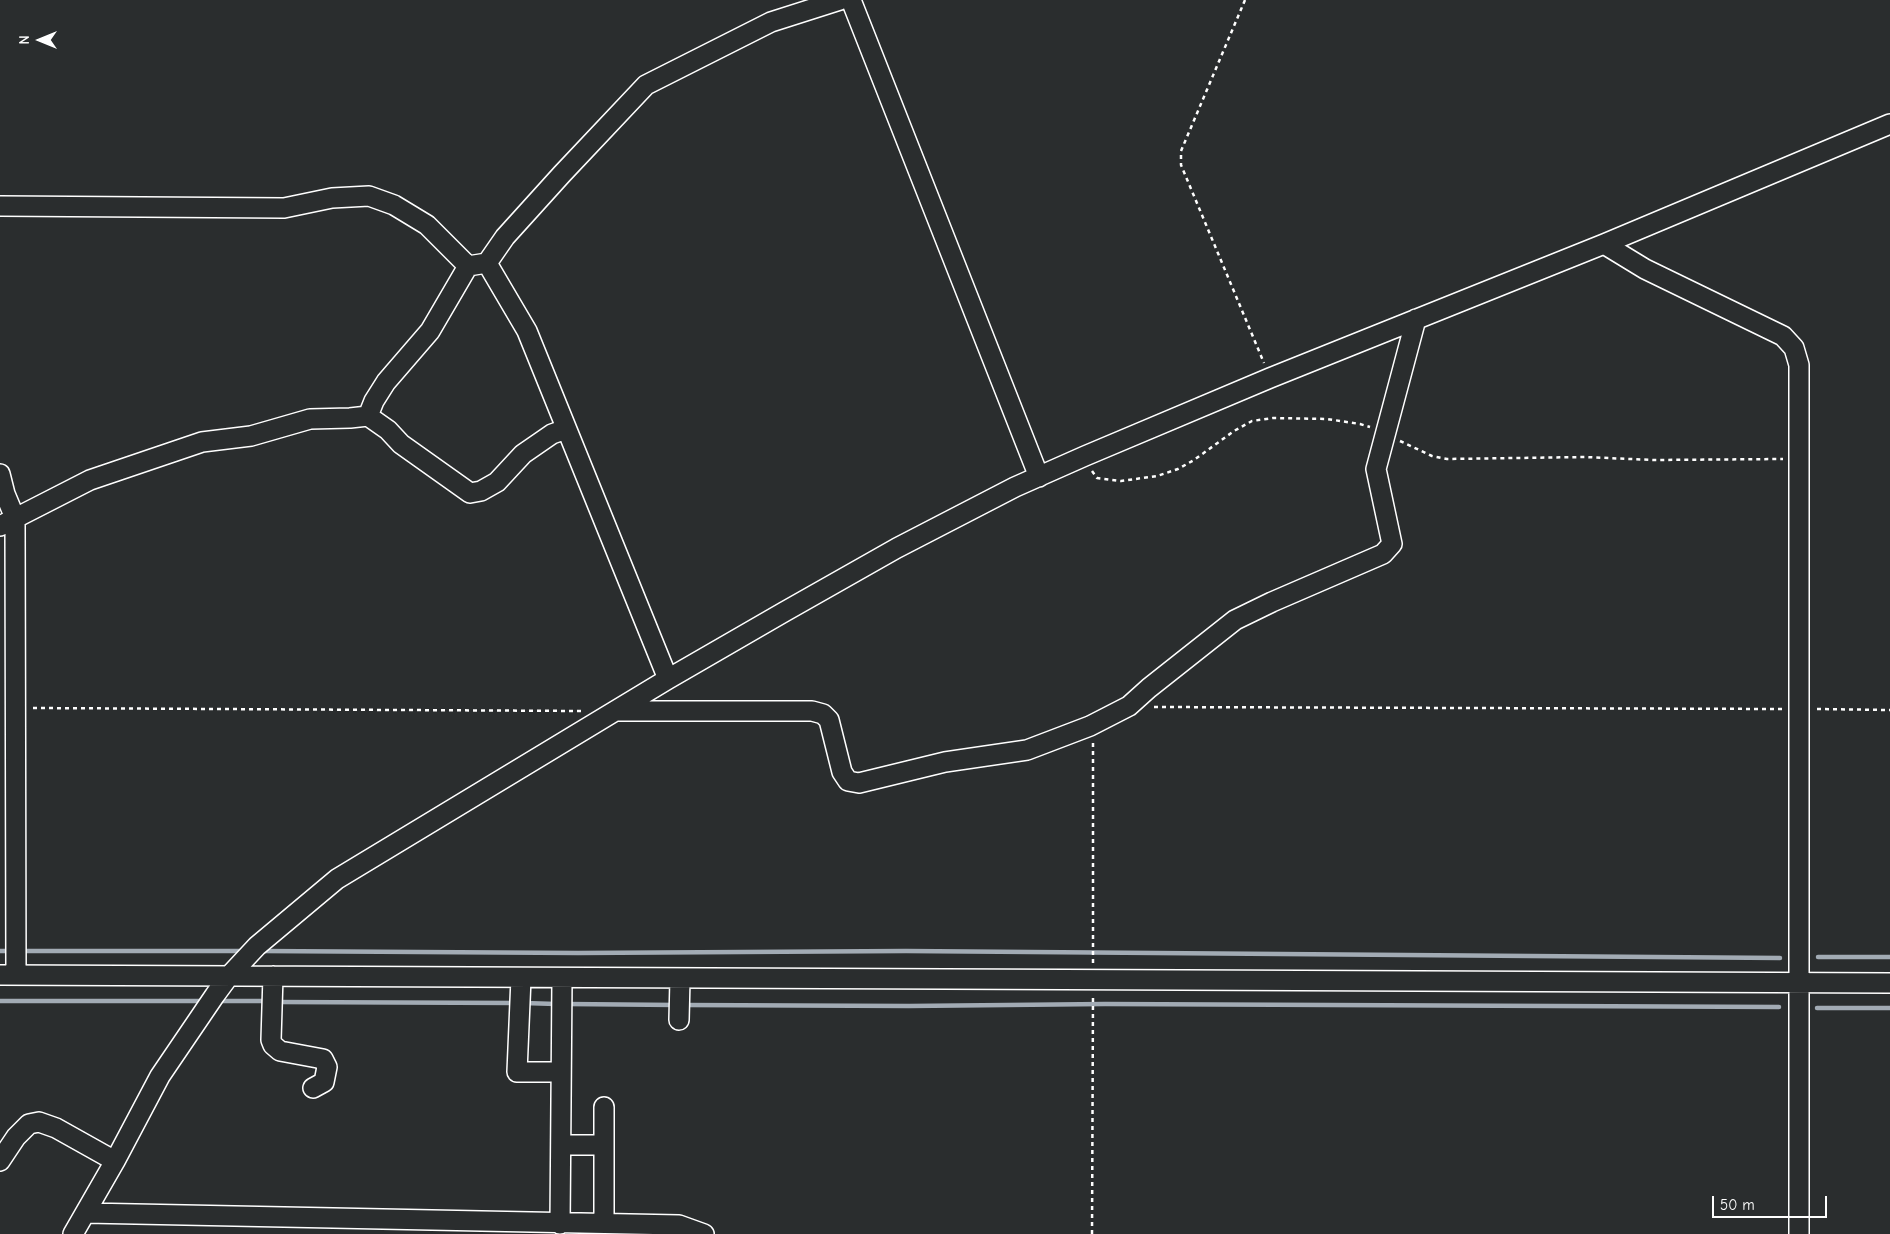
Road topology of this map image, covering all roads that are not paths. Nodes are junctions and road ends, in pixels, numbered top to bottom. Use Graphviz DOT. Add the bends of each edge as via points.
graph roads {
  1 [pos="840,0"];
  2 [pos="851,0"];
  3 [pos="1890,124"];
  4 [pos="0,206"];
  5 [pos="1604,244"];
  6 [pos="477,265"];
  7 [pos="1416,319"];
  8 [pos="368,416"];
  9 [pos="566,429"];
  10 [pos="0,474"];
  11 [pos="1039,477"];
  12 [pos="7,522"];
  13 [pos="668,680"];
  14 [pos="8,708"];
  15 [pos="616,711"];
  16 [pos="12,963"];
  17 [pos="229,976"];
  18 [pos="521,978"];
  19 [pos="1890,982"];
  20 [pos="1799,983"];
  21 [pos="680,988"];
  22 [pos="272,993"];
  23 [pos="562,995"];
  24 [pos="679,1018"];
  25 [pos="560,1072"];
  26 [pos="313,1088"];
  27 [pos="604,1107"];
  28 [pos="561,1145"];
  29 [pos="604,1145"];
  30 [pos="0,1161"];
  31 [pos="116,1161"];
  32 [pos="86,1213"];
  33 [pos="560,1224"];
  34 [pos="615,1227"];
  35 [pos="73,1234"];
  36 [pos="704,1234"];
  37 [pos="1798,1234"];
  1 -- 6 [label="street" via="771,22 646,86"];
  2 -- 11 [label="street"];
  3 -- 5 [label="street"];
  4 -- 6 [label="street" via="284,208 332,198 369,196 394,205 427,225"];
  5 -- 7 [label="street"];
  5 -- 20 [label="street" via="1645,269 1783,336 1794,348 1799,365"];
  6 -- 8 [label="street" via="430,331 386,382"];
  6 -- 9 [label="street" via="527,332"];
  7 -- 11 [label="street"];
  7 -- 15 [label="street" via="1376,469 1392,544 1383,554 1235,620 1129,706 1090,726 1028,750 945,762 859,784 848,781 842,772 829,720 823,714 812,711"];
  8 -- 9 [label="street" via="470,493 497,482 523,454 552,434"];
  8 -- 12 [label="street" via="310,419 251,436 202,442 90,480"];
  9 -- 13 [label="street"];
  10 -- 12 [label="street"];
  11 -- 13 [label="street" via="898,548"];
  12 -- 14 [label="street"];
  13 -- 15 [label="street"];
  14 -- 16 [label="street"];
  15 -- 17 [label="street" via="338,880 252,952"];
  16 -- 17 [label="street"];
  17 -- 22 [label="street"];
  17 -- 31 [label="street" via="160,1076"];
  18 -- 22 [label="street"];
  18 -- 23 [label="street"];
  18 -- 25 [label="street" via="517,1072"];
  19 -- 20 [label="street"];
  20 -- 21 [label="street"];
  20 -- 37 [label="street"];
  21 -- 23 [label="street"];
  21 -- 24 [label="street"];
  22 -- 26 [label="street" via="273,1045 280,1051 323,1059 327,1067 324,1082"];
  23 -- 25 [label="street"];
  25 -- 28 [label="street"];
  27 -- 29 [label="street"];
  28 -- 29 [label="street"];
  28 -- 33 [label="street"];
  29 -- 34 [label="street"];
  30 -- 31 [label="street" via="16,1137 29,1124 39,1122"];
  31 -- 32 [label="street"];
  32 -- 33 [label="street"];
  32 -- 35 [label="street"];
  33 -- 34 [label="street"];
  34 -- 36 [label="street" via="679,1225"];
}
